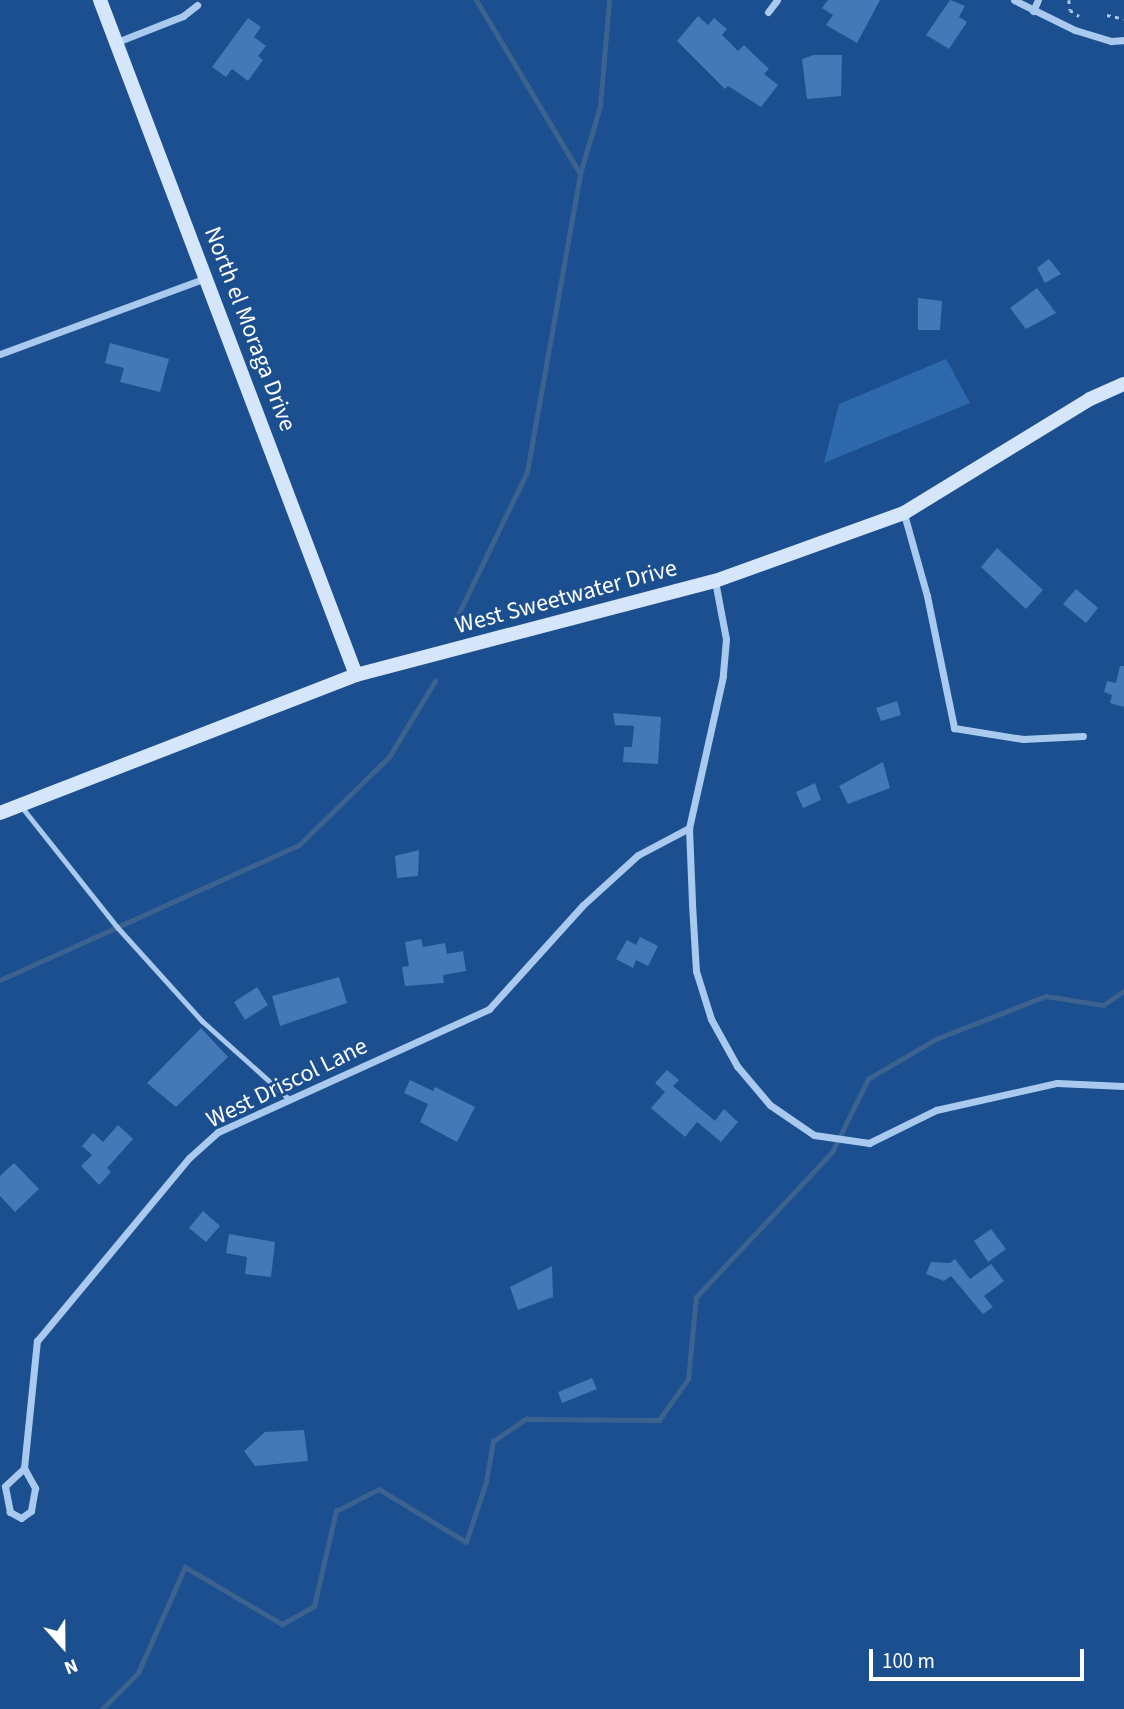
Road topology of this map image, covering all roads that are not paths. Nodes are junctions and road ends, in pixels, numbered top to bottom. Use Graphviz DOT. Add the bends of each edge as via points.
graph roads {
  1 [pos="100,0"];
  2 [pos="777,0"];
  3 [pos="1014,0"];
  4 [pos="1038,0"];
  5 [pos="197,5"];
  6 [pos="1033,11"];
  7 [pos="768,12"];
  8 [pos="1124,40"];
  9 [pos="117,42"];
  10 [pos="207,278"];
  11 [pos="0,354"];
  12 [pos="1124,384"];
  13 [pos="904,513"];
  14 [pos="715,581"];
  15 [pos="356,675"];
  16 [pos="1083,736"];
  17 [pos="20,806"];
  18 [pos="0,813"];
  19 [pos="689,828"];
  20 [pos="1124,1086"];
  21 [pos="290,1100"];
  22 [pos="24,1468"];
  1 -- 9 [label="street, North el Moraga Drive"];
  2 -- 7 [label="street"];
  3 -- 6 [label="street"];
  4 -- 6 [label="street"];
  5 -- 9 [label="street" via="183,16"];
  6 -- 8 [label="street" via="1087,33"];
  9 -- 10 [label="street, North el Moraga Drive"];
  10 -- 11 [label="street, North el Moraga Drive"];
  10 -- 15 [label="street, North el Moraga Drive"];
  12 -- 13 [label="street, West Sweetwater Drive" via="1090,398"];
  13 -- 14 [label="street, West Sweetwater Drive"];
  13 -- 16 [label="street" via="927,596 954,728 1023,739"];
  14 -- 15 [label="street, West Sweetwater Drive"];
  14 -- 19 [label="street" via="726,639 723,676"];
  15 -- 17 [label="street, West Sweetwater Drive"];
  17 -- 18 [label="street, West Sweetwater Drive"];
  17 -- 21 [label="lane" via="117,927 202,1021"];
  19 -- 20 [label="street" via="696,971 711,1019 737,1066 770,1105 814,1135 869,1143 936,1110 1057,1083"];
  19 -- 21 [label="street, West Driscol Lane" via="638,855 489,1009"];
  21 -- 22 [label="street, West Driscol Lane" via="218,1132 189,1158 37,1341"];
  22 -- 22 [label="street, West Driscol Lane" via="5,1486 10,1512 21,1518 31,1511 35,1488"];
}
